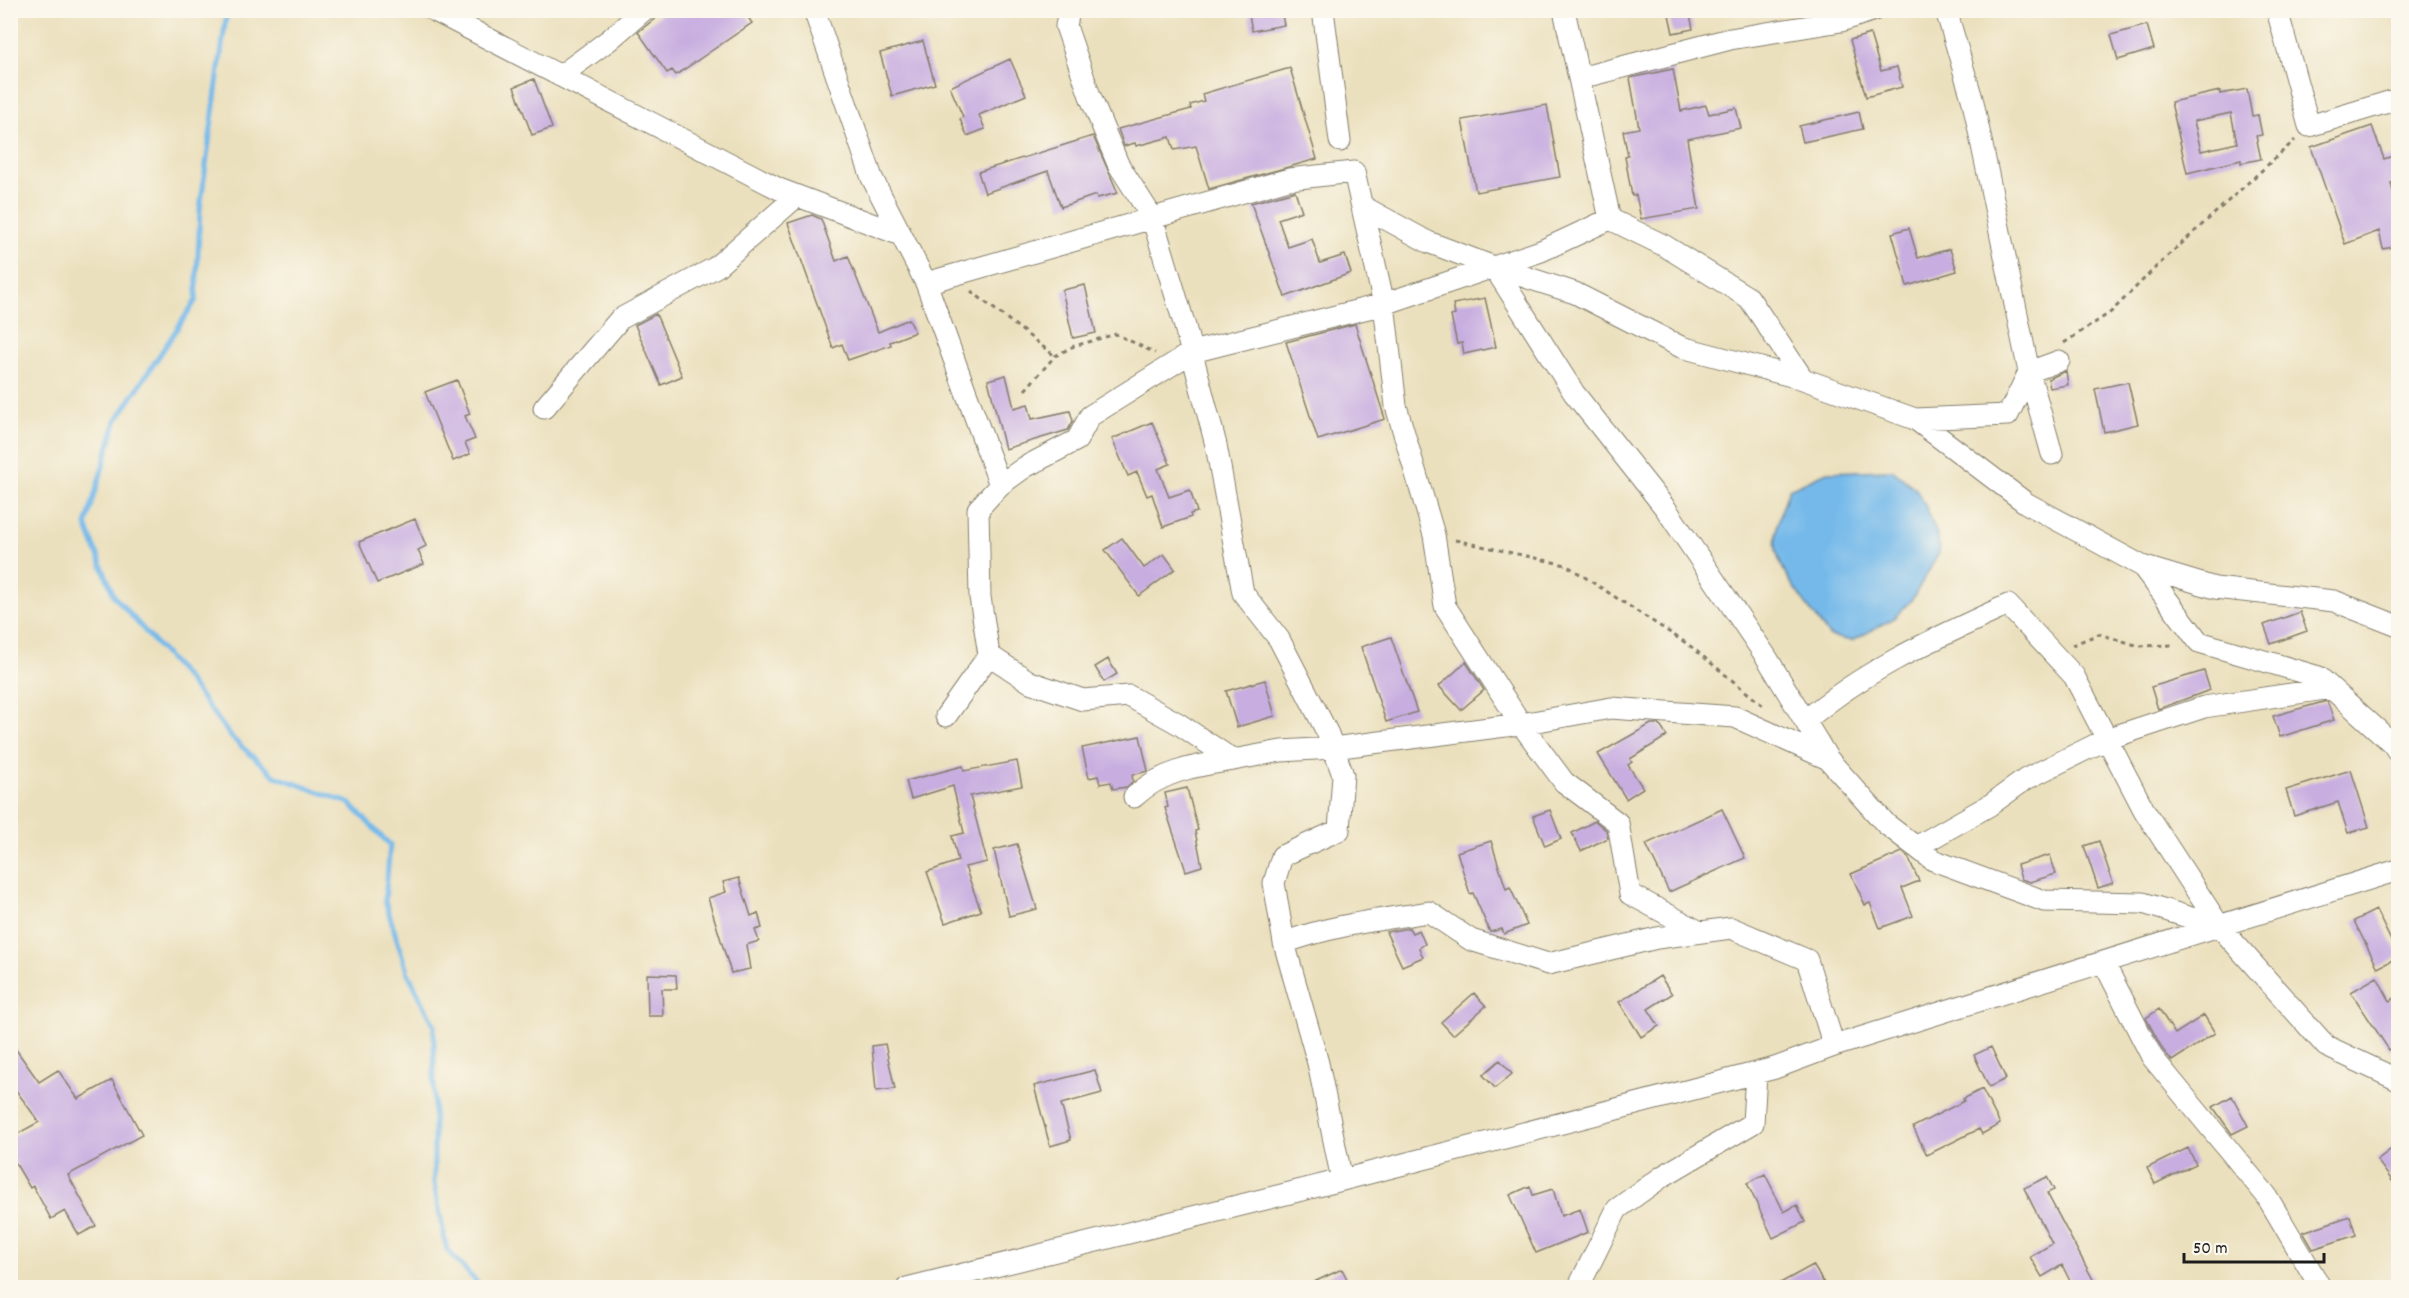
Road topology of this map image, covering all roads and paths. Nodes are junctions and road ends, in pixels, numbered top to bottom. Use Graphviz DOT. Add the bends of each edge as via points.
graph roads {
  1 [pos="433,10"];
  2 [pos="644,10"];
  3 [pos="814,10"];
  4 [pos="1069,10"];
  5 [pos="1323,10"];
  6 [pos="1564,10"];
  7 [pos="1874,10"];
  8 [pos="1946,10"];
  9 [pos="2277,10"];
  10 [pos="560,76"];
  11 [pos="1580,78"];
  12 [pos="2398,99"];
  13 [pos="2309,126"];
  14 [pos="1340,141"];
  15 [pos="797,196"];
  16 [pos="1362,206"];
  17 [pos="1152,217"];
  18 [pos="1610,219"];
  19 [pos="901,235"];
  20 [pos="1494,267"];
  21 [pos="952,276"];
  22 [pos="926,283"];
  23 [pos="1384,304"];
  24 [pos="2061,352"];
  25 [pos="1055,356"];
  26 [pos="1184,357"];
  27 [pos="2029,372"];
  28 [pos="1803,379"];
  29 [pos="1025,390"];
  30 [pos="544,408"];
  31 [pos="1914,419"];
  32 [pos="2052,454"];
  33 [pos="1000,485"];
  34 [pos="1434,536"];
  35 [pos="2142,566"];
  36 [pos="2398,627"];
  37 [pos="2199,642"];
  38 [pos="2049,649"];
  39 [pos="988,655"];
  40 [pos="2331,688"];
  41 [pos="1772,713"];
  42 [pos="946,716"];
  43 [pos="1805,721"];
  44 [pos="1521,724"];
  45 [pos="2107,740"];
  46 [pos="1333,748"];
  47 [pos="2398,752"];
  48 [pos="1827,759"];
  49 [pos="1233,760"];
  50 [pos="1134,797"];
  51 [pos="1916,847"];
  52 [pos="2398,870"];
  53 [pos="2220,927"];
  54 [pos="1700,932"];
  55 [pos="1284,943"];
  56 [pos="2104,963"];
  57 [pos="1834,1046"];
  58 [pos="1756,1073"];
  59 [pos="2398,1080"];
  60 [pos="1342,1180"];
  61 [pos="907,1287"];
  62 [pos="1578,1287"];
  63 [pos="2321,1287"];
  1 -- 10 [label="street"];
  2 -- 10 [label="street"];
  3 -- 19 [label="street" via="872,178"];
  4 -- 17 [label="street" via="1066,26 1090,96 1118,164"];
  5 -- 14 [label="street"];
  6 -- 11 [label="street"];
  7 -- 11 [label="street" via="1841,21 1730,39"];
  8 -- 27 [label="street" via="1973,102"];
  9 -- 13 [label="street"];
  10 -- 15 [label="street"];
  11 -- 18 [label="street"];
  12 -- 13 [label="street"];
  13 -- 24 [label="path" via="2111,312"];
  15 -- 19 [label="street"];
  15 -- 30 [label="street" via="716,267 620,319"];
  16 -- 17 [label="street" via="1354,172 1289,179"];
  16 -- 20 [label="street" via="1428,242"];
  16 -- 23 [label="street"];
  17 -- 21 [label="street"];
  17 -- 26 [label="street"];
  18 -- 20 [label="street" via="1541,251"];
  18 -- 28 [label="street" via="1665,246 1749,298"];
  19 -- 22 [label="street"];
  20 -- 23 [label="street"];
  20 -- 28 [label="street" via="1575,293 1681,347"];
  20 -- 43 [label="street" via="1574,393 1666,509 1767,657"];
  21 -- 22 [label="street"];
  21 -- 25 [label="path"];
  22 -- 33 [label="street"];
  23 -- 26 [label="street"];
  23 -- 34 [label="street" via="1396,406"];
  24 -- 27 [label="street"];
  25 -- 26 [label="path" via="1116,334"];
  25 -- 29 [label="path"];
  26 -- 33 [label="street" via="1090,416 1077,440"];
  26 -- 46 [label="street" via="1227,494 1243,593 1279,639"];
  27 -- 31 [label="street" via="2008,415"];
  27 -- 32 [label="street"];
  28 -- 31 [label="street"];
  31 -- 35 [label="street" via="2026,503"];
  33 -- 39 [label="street" via="978,509 980,597"];
  34 -- 41 [label="path" via="1566,565 1689,645"];
  34 -- 44 [label="street" via="1445,606"];
  35 -- 36 [label="street" via="2215,588 2334,601"];
  35 -- 37 [label="street"];
  37 -- 38 [label="path" via="2139,646 2099,634 2063,649"];
  37 -- 40 [label="street" via="2319,677"];
  38 -- 43 [label="street" via="2008,605 1904,653 1829,700"];
  38 -- 45 [label="street" via="2074,676"];
  39 -- 42 [label="street"];
  39 -- 49 [label="street" via="1030,682 1083,700 1130,696"];
  40 -- 45 [label="street" via="2204,707"];
  40 -- 47 [label="street"];
  43 -- 48 [label="street"];
  44 -- 46 [label="street"];
  44 -- 48 [label="street" via="1611,708 1735,717"];
  44 -- 54 [label="street" via="1564,782 1618,823 1630,894"];
  45 -- 51 [label="street" via="2026,779 1990,805"];
  45 -- 53 [label="street" via="2144,810"];
  46 -- 49 [label="street"];
  46 -- 55 [label="street" via="1343,775 1340,830 1282,856 1274,883"];
  48 -- 51 [label="street" via="1886,824"];
  49 -- 50 [label="street" via="1165,776"];
  51 -- 53 [label="street" via="1933,860 2044,902 2143,903"];
  52 -- 53 [label="street"];
  53 -- 56 [label="street"];
  53 -- 59 [label="street" via="2326,1046"];
  54 -- 55 [label="street" via="1548,964 1471,940 1430,912 1345,925"];
  54 -- 57 [label="street" via="1731,928 1807,960"];
  55 -- 60 [label="street" via="1318,1063"];
  56 -- 57 [label="street"];
  56 -- 63 [label="street" via="2152,1057 2266,1195"];
  57 -- 58 [label="street"];
  58 -- 60 [label="street"];
  58 -- 62 [label="street" via="1753,1123 1663,1176 1617,1209"];
  60 -- 61 [label="street"];
}
